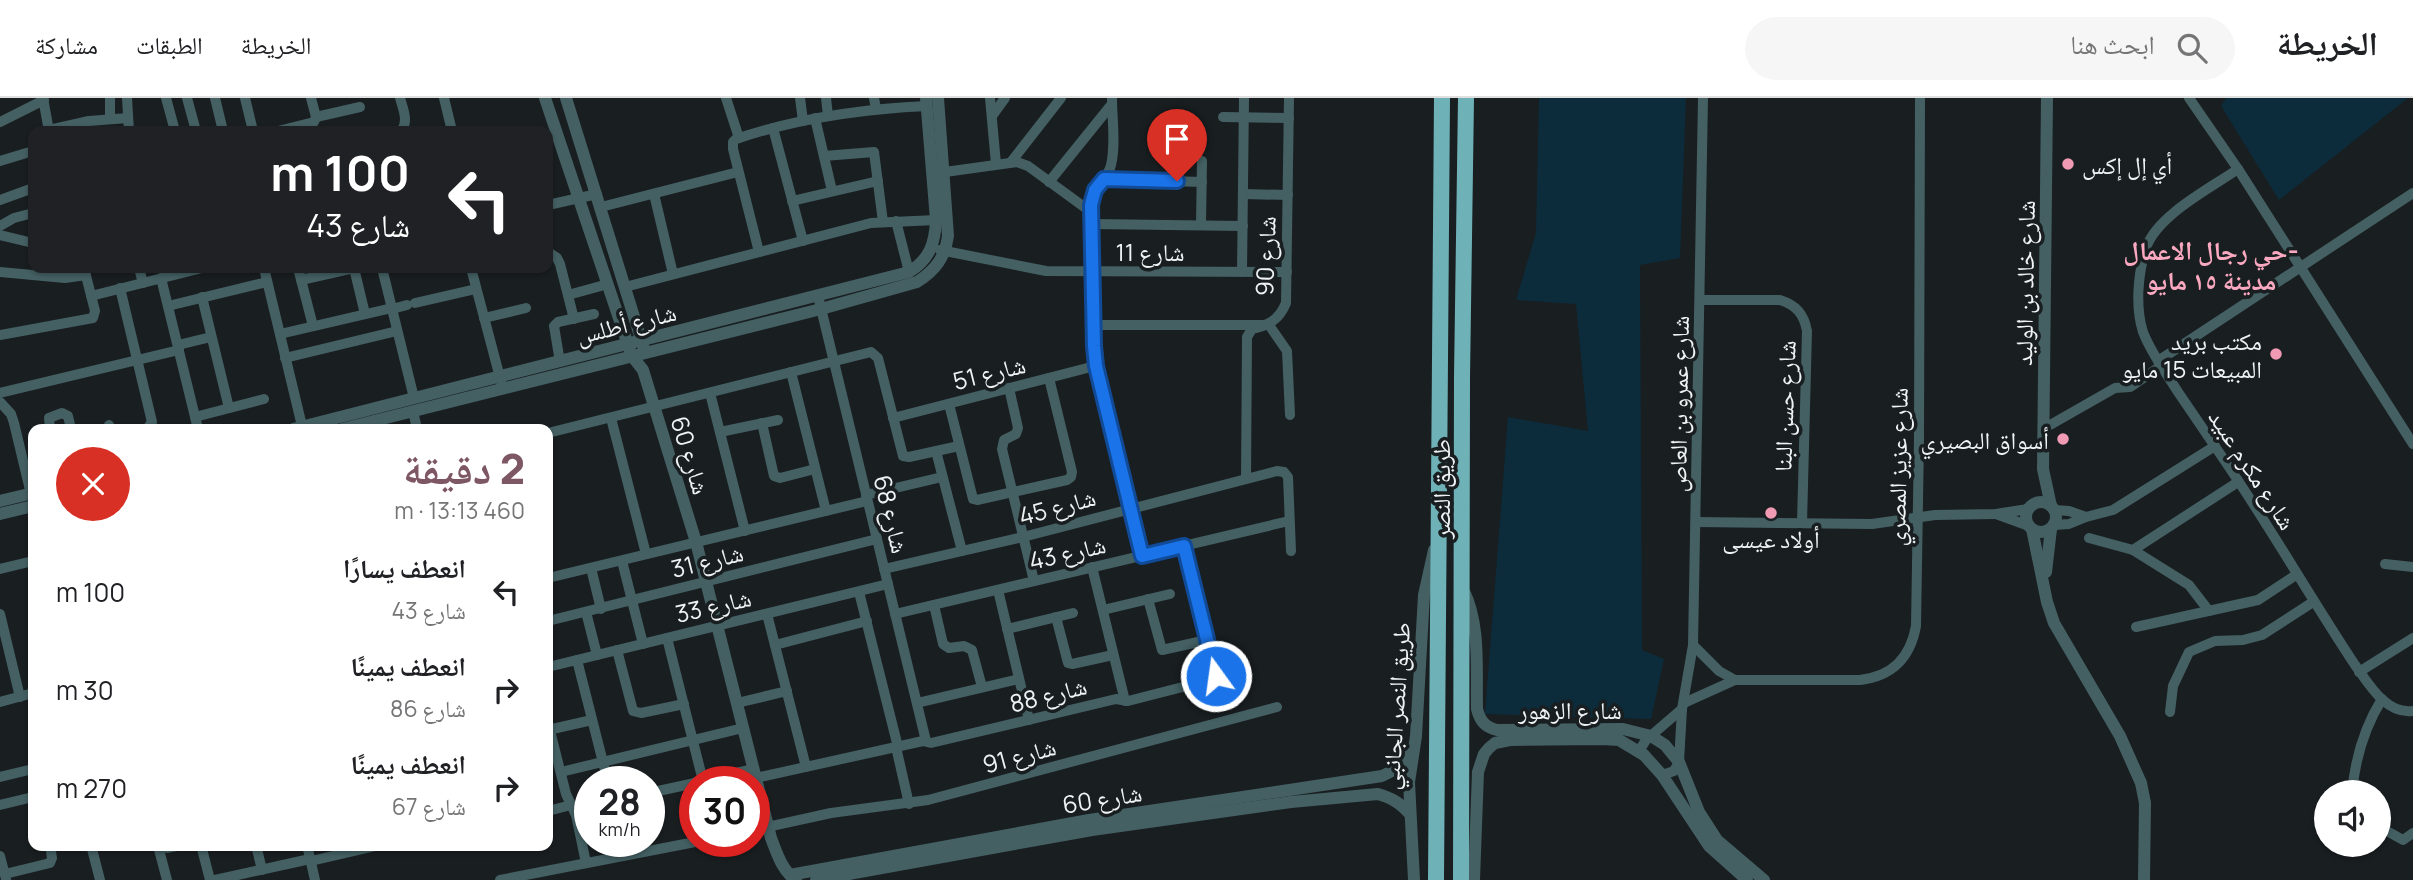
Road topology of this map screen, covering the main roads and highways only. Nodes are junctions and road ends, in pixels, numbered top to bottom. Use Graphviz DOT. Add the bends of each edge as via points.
graph roads {
  1 [pos="1442,98"];
  2 [pos="1466,98"];
  3 [pos="1441,178"];
  4 [pos="1465,180"];
  5 [pos="1440,205"];
  6 [pos="1465,206"];
  7 [pos="1436,880"];
  8 [pos="1461,880"];
  1 -- 3 [label="highway, طريق النصر"];
  2 -- 4 [label="highway, طريق النصر"];
  3 -- 4 [label="highway" via="1453,185"];
  3 -- 5 [label="highway, طريق النصر"];
  4 -- 6 [label="highway, طريق النصر"];
  5 -- 6 [label="highway" via="1452,200"];
  5 -- 7 [label="highway, طريق النصر"];
  6 -- 8 [label="highway, طريق النصر"];
}
